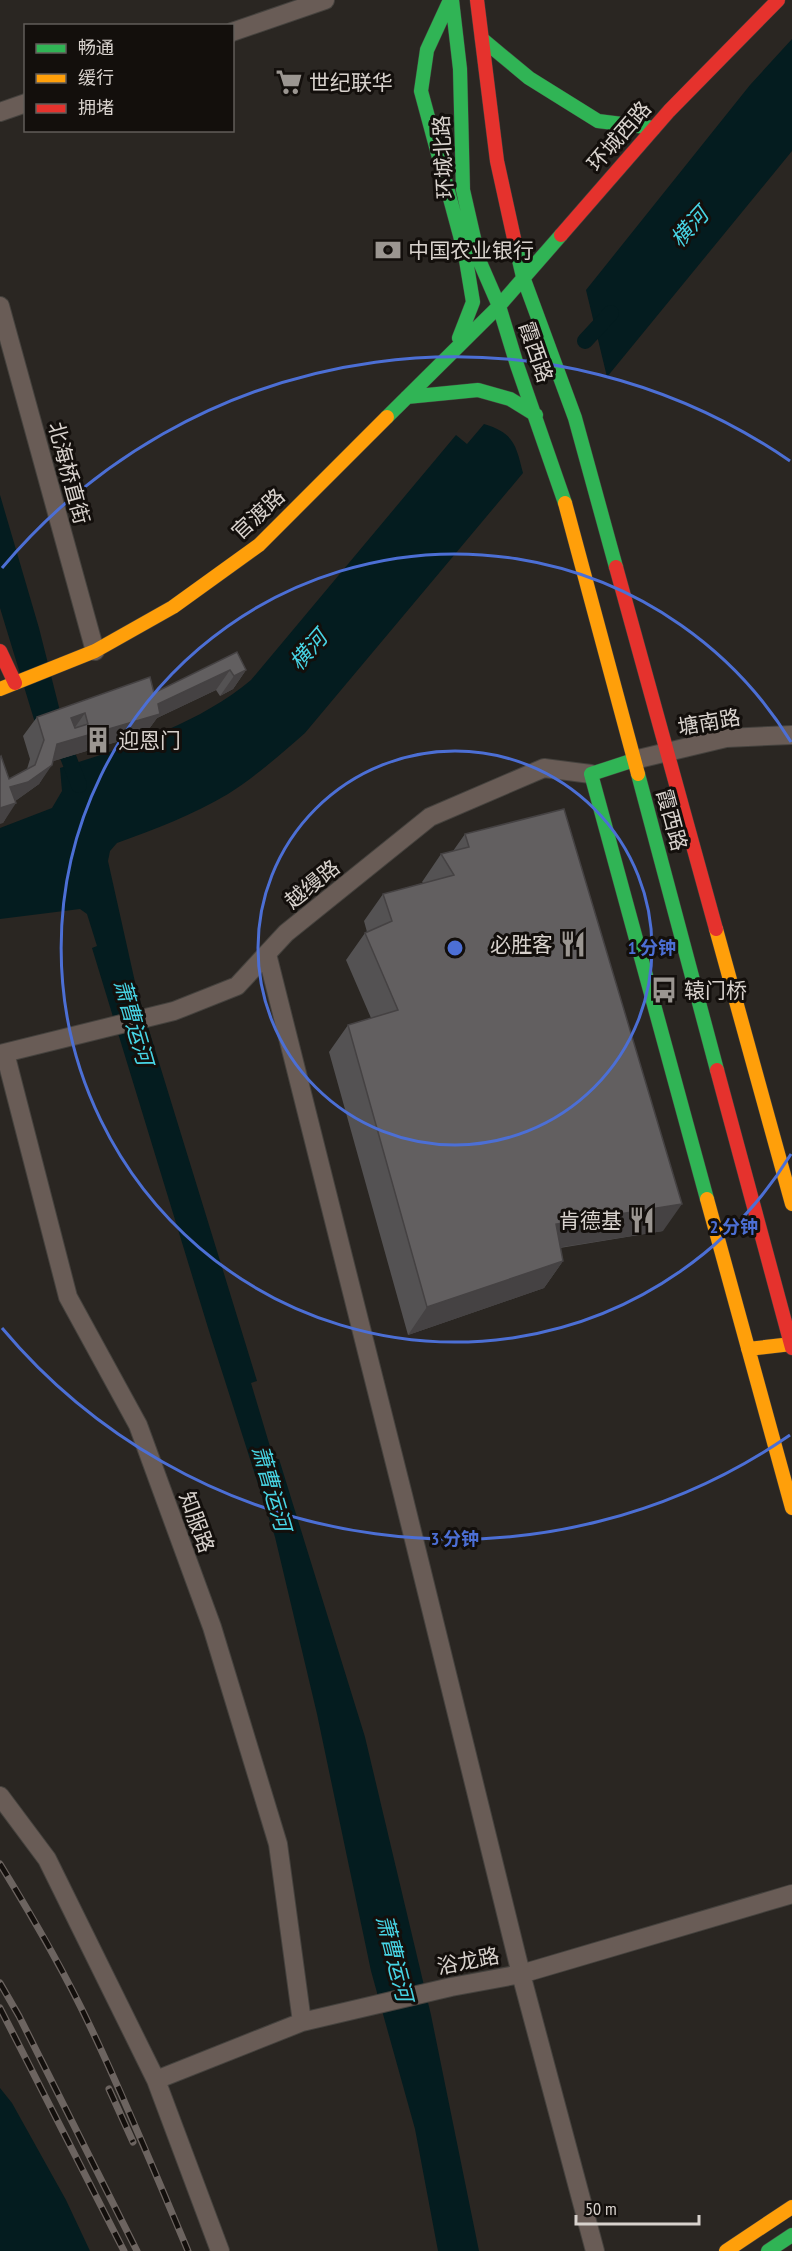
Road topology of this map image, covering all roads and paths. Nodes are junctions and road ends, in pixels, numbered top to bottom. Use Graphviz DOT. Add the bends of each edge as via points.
graph roads {
  1 [pos="325,0"];
  2 [pos="451,0"];
  3 [pos="477,0"];
  4 [pos="778,0"];
  5 [pos="234,31"];
  6 [pos="482,39"];
  7 [pos="24,104"];
  8 [pos="0,112"];
  9 [pos="654,128"];
  10 [pos="524,277"];
  11 [pos="0,306"];
  12 [pos="499,306"];
  13 [pos="455,349"];
  14 [pos="406,397"];
  15 [pos="536,415"];
  16 [pos="0,651"];
  17 [pos="95,651"];
  18 [pos="15,683"];
  19 [pos="0,689"];
  20 [pos="792,735"];
  21 [pos="667,752"];
  22 [pos="634,760"];
  23 [pos="591,774"];
  24 [pos="267,954"];
  25 [pos="2,1054"];
  26 [pos="792,1204"];
  27 [pos="792,1345"];
  28 [pos="748,1349"];
  29 [pos="792,1508"];
  30 [pos="0,1796"];
  31 [pos="792,1894"];
  32 [pos="521,1974"];
  33 [pos="302,2022"];
  34 [pos="156,2080"];
  35 [pos="792,2207"];
  36 [pos="792,2235"];
  37 [pos="220,2251"];
  38 [pos="596,2251"];
  39 [pos="726,2251"];
  40 [pos="768,2251"];
  1 -- 5 [label="street"];
  2 -- 12 [label="main road, 环城北路" via="460,69 463,190 479,260"];
  2 -- 13 [label="main road" via="427,50 421,91 465,254 473,303"];
  3 -- 6 [label="main road"];
  4 -- 9 [label="main road, 环城西路"];
  6 -- 9 [label="main road" via="529,78 598,121"];
  6 -- 10 [label="main road" via="497,161"];
  7 -- 8 [label="street"];
  9 -- 10 [label="main road, 环城西路"];
  10 -- 12 [label="main road, 环城西路"];
  10 -- 21 [label="main road, 霞西路" via="574,418"];
  11 -- 17 [label="street, 北海桥直街"];
  12 -- 13 [label="main road, 官渡路"];
  12 -- 15 [label="main road, 霞西路"];
  13 -- 14 [label="main road, 官渡路"];
  14 -- 15 [label="main road" via="478,390 510,399"];
  14 -- 17 [label="main road, 官渡路" via="259,544 173,607"];
  15 -- 22 [label="main road, 霞西路" via="564,499"];
  16 -- 18 [label="main road"];
  17 -- 18 [label="main road, 官渡路"];
  18 -- 19 [label="main road, 官渡路"];
  20 -- 21 [label="street, 塘南路" via="726,738"];
  21 -- 22 [label="street, 塘南路"];
  21 -- 26 [label="main road, 霞西路"];
  22 -- 23 [label="main road"];
  22 -- 27 [label="main road, 霞西路"];
  23 -- 24 [label="street, 越缦路" via="544,768 430,817 286,933"];
  23 -- 28 [label="main road"];
  24 -- 25 [label="street, 越缦路" via="237,986 174,1011"];
  24 -- 32 [label="street"];
  25 -- 33 [label="street, 知服路" via="68,1298 138,1425 219,1650 278,1844"];
  27 -- 28 [label="main road"];
  28 -- 29 [label="main road"];
  30 -- 34 [label="street" via="47,1858"];
  31 -- 32 [label="street, 浴龙路"];
  32 -- 33 [label="street, 浴龙路"];
  32 -- 38 [label="street"];
  33 -- 34 [label="street, 浴龙路"];
  34 -- 37 [label="street"];
  35 -- 39 [label="main road"];
  36 -- 40 [label="main road"];
}
